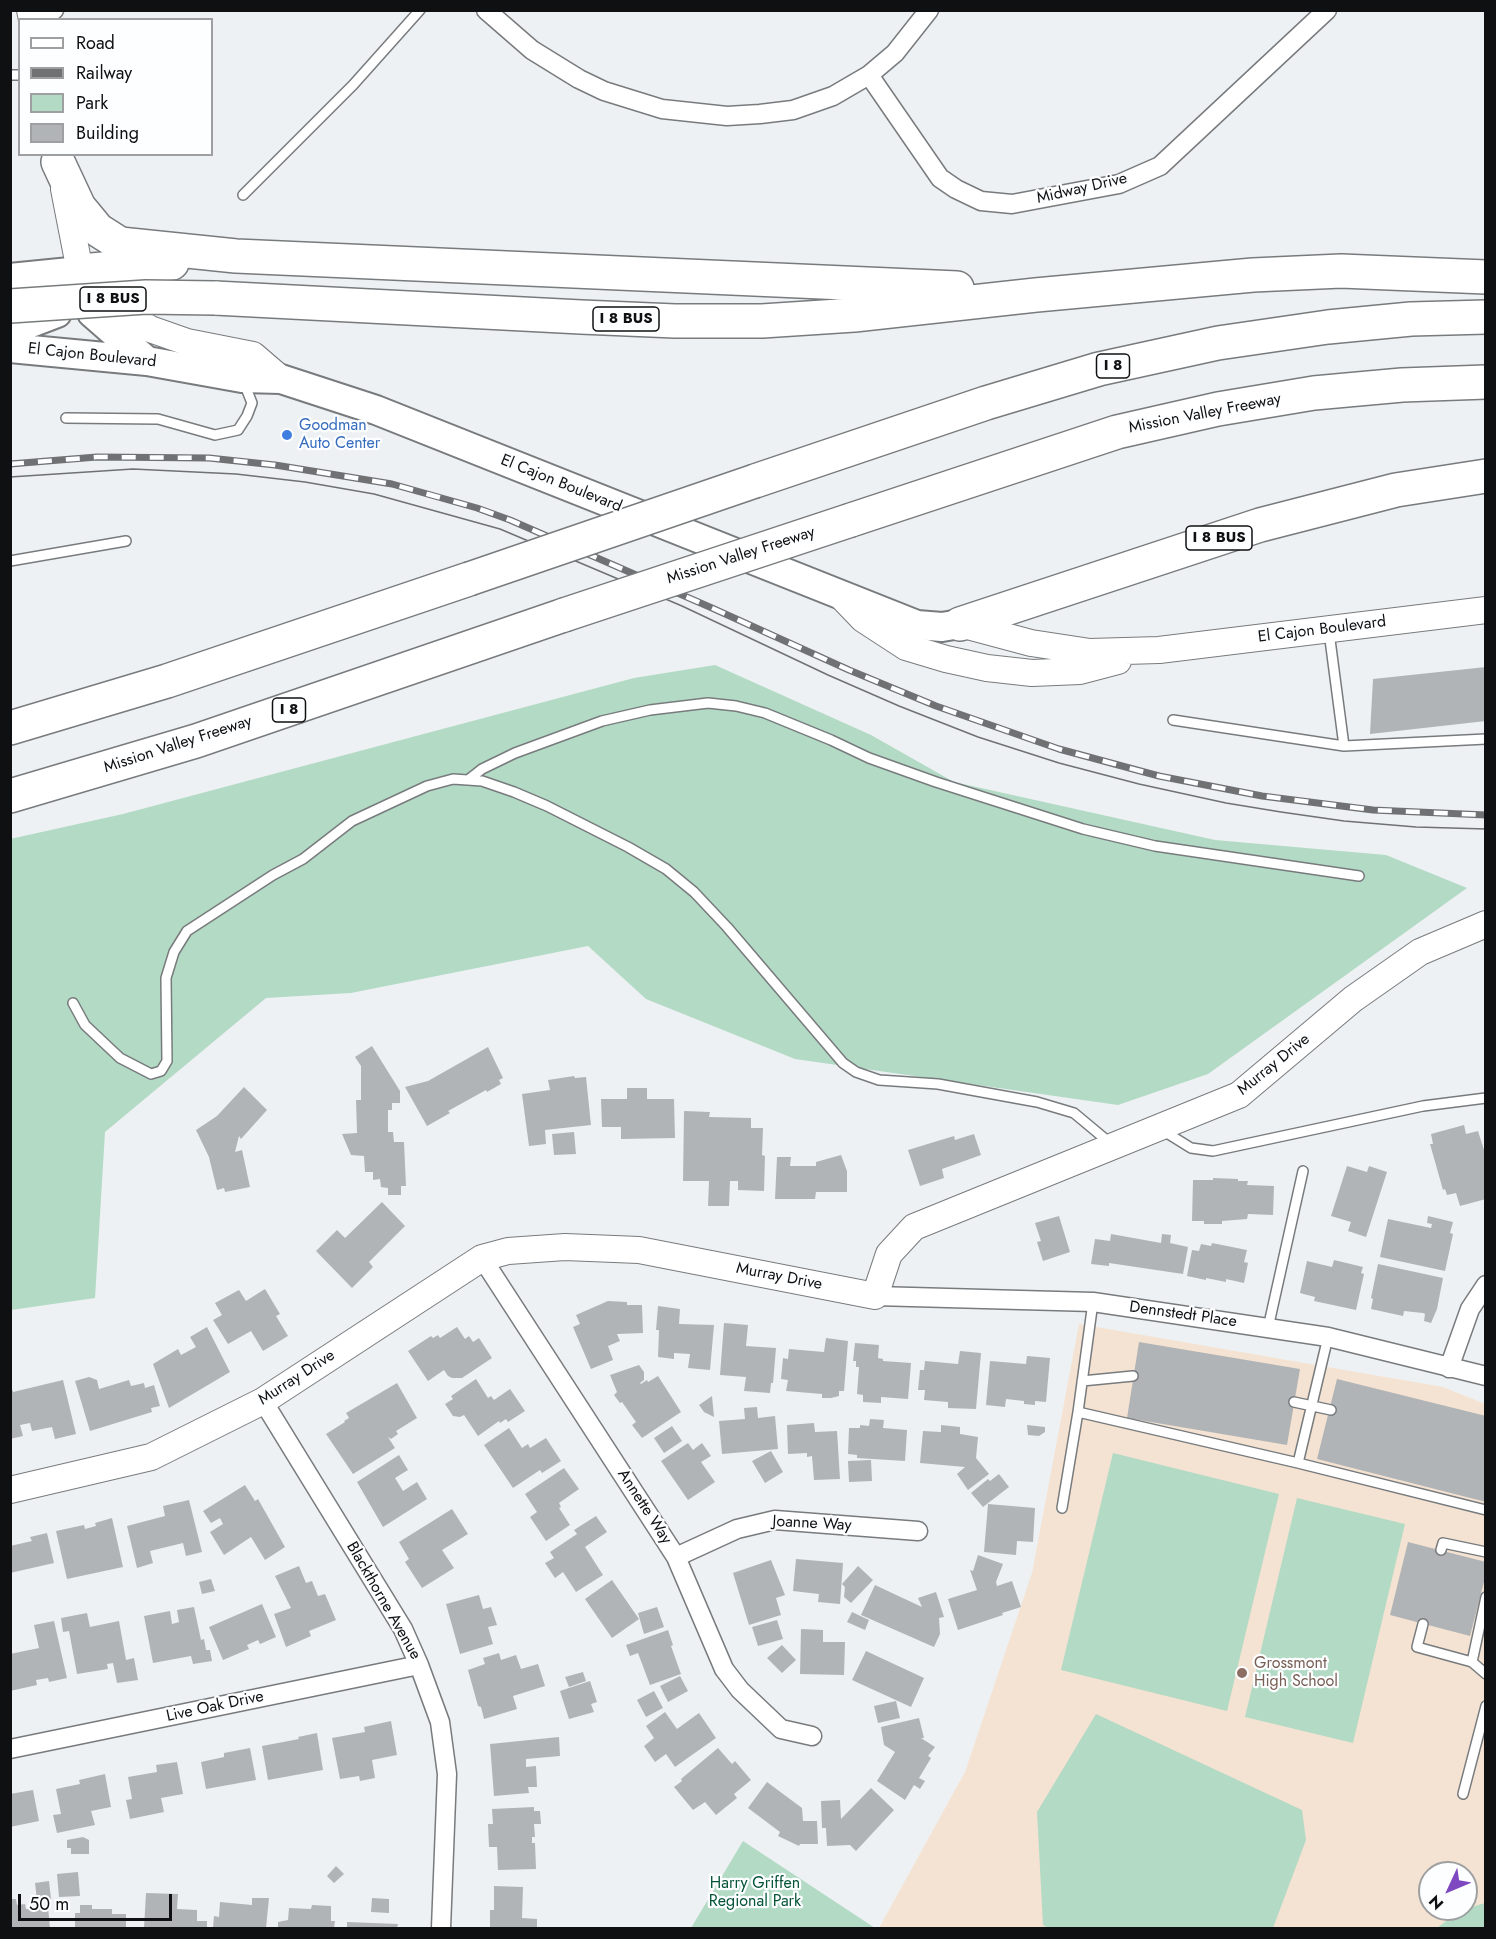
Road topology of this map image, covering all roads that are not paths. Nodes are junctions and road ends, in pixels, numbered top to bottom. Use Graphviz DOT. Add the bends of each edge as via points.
graph roads {
  1 [pos="54,10"];
  2 [pos="420,10"];
  3 [pos="486,10"];
  4 [pos="929,10"];
  5 [pos="1327,10"];
  6 [pos="40,18"];
  7 [pos="869,75"];
  8 [pos="58,158"];
  9 [pos="243,195"];
  10 [pos="236,256"];
  11 [pos="80,271"];
  12 [pos="1485,277"];
  13 [pos="10,278"];
  14 [pos="1036,295"];
  15 [pos="10,306"];
  16 [pos="1485,317"];
  17 [pos="10,332"];
  18 [pos="10,348"];
  19 [pos="147,361"];
  20 [pos="242,378"];
  21 [pos="281,379"];
  22 [pos="1485,382"];
  23 [pos="66,418"];
  24 [pos="1485,476"];
  25 [pos="126,541"];
  26 [pos="10,561"];
  27 [pos="840,595"];
  28 [pos="1485,610"];
  29 [pos="960,624"];
  30 [pos="1329,629"];
  31 [pos="1159,650"];
  32 [pos="1173,720"];
  33 [pos="10,728"];
  34 [pos="1485,739"];
  35 [pos="1344,746"];
  36 [pos="468,780"];
  37 [pos="10,796"];
  38 [pos="1359,876"];
  39 [pos="1485,924"];
  40 [pos="73,1003"];
  41 [pos="1485,1098"];
  42 [pos="1160,1129"];
  43 [pos="1114,1147"];
  44 [pos="1303,1171"];
  45 [pos="482,1258"];
  46 [pos="1485,1285"];
  47 [pos="875,1296"];
  48 [pos="1093,1302"];
  49 [pos="1268,1328"];
  50 [pos="1328,1337"];
  51 [pos="1449,1368"];
  52 [pos="1133,1376"];
  53 [pos="1485,1376"];
  54 [pos="1082,1381"];
  55 [pos="263,1401"];
  56 [pos="1294,1402"];
  57 [pos="1312,1405"];
  58 [pos="1330,1410"];
  59 [pos="1078,1412"];
  60 [pos="1298,1463"];
  61 [pos="10,1490"];
  62 [pos="1062,1508"];
  63 [pos="1485,1510"];
  64 [pos="918,1531"];
  65 [pos="1442,1550"];
  66 [pos="1485,1552"];
  67 [pos="676,1557"];
  68 [pos="1485,1597"];
  69 [pos="1423,1624"];
  70 [pos="1472,1662"];
  71 [pos="419,1665"];
  72 [pos="1485,1674"];
  73 [pos="1485,1707"];
  74 [pos="812,1736"];
  75 [pos="10,1749"];
  76 [pos="1462,1794"];
  77 [pos="441,1929"];
  1 -- 6 [label="street"];
  2 -- 9 [label="lane" via="353,85"];
  3 -- 7 [label="street" via="531,50 579,79 662,109 727,116 793,110 833,96"];
  4 -- 7 [label="street" via="896,53"];
  5 -- 7 [label="street, Midway Drive" via="1160,166 1119,184 1012,204 981,201 940,178"];
  8 -- 10 [label="highway" via="79,207 98,230 120,244"];
  8 -- 11 [label="street"];
  10 -- 11 [label="highway"];
  10 -- 14 [label="highway" via="938,286"];
  11 -- 13 [label="main road"];
  11 -- 17 [label="main road" via="57,313"];
  11 -- 19 [label="main road" via="92,313"];
  11 -- 21 [label="street, El Cajon Boulevard" via="150,329 187,342 253,355"];
  12 -- 14 [label="highway, I 8 BUS" via="1341,271"];
  14 -- 15 [label="highway, I 8 BUS, bridge" via="762,321 686,321 215,298 146,297"];
  16 -- 33 [label="highway, I 8, bridge" via="1328,327 1218,343 1099,369 986,403 167,681"];
  18 -- 19 [label="main road, El Cajon Boulevard / I 8 BUS"];
  19 -- 20 [label="main road, El Cajon Boulevard / I 8 BUS"];
  20 -- 21 [label="main road, El Cajon Boulevard / I 8 BUS"];
  20 -- 23 [label="lane" via="252,404 238,430 231,432 215,435 158,419"];
  21 -- 27 [label="main road, El Cajon Boulevard / I 8 BUS" via="376,410"];
  22 -- 37 [label="highway, Mission Valley Freeway / I 8, bridge" via="1314,393 1117,432 196,741"];
  24 -- 29 [label="highway, I 8 BUS" via="1396,490 1260,525"];
  25 -- 26 [label="lane"];
  27 -- 29 [label="main road, El Cajon Boulevard / I 8 BUS" via="917,625"];
  27 -- 31 [label="street, El Cajon Boulevard" via="863,619 906,647 987,668 1032,673 1080,671"];
  28 -- 30 [label="street, El Cajon Boulevard"];
  29 -- 31 [label="street, El Cajon Boulevard" via="1031,643 1090,652"];
  30 -- 31 [label="street, El Cajon Boulevard"];
  30 -- 35 [label="lane"];
  32 -- 35 [label="lane"];
  34 -- 35 [label="lane"];
  36 -- 38 [label="lane" via="515,753 602,721 708,703 736,706 765,713 878,762 1083,829 1155,846"];
  36 -- 40 [label="lane" via="453,779 427,786 352,821 303,859 187,931 174,951 166,978 167,1061 161,1071 151,1074 120,1058 85,1025"];
  36 -- 43 [label="lane" via="498,786 547,806 666,869 728,927 843,1063 856,1072 879,1080 938,1084 1065,1110 1074,1113"];
  39 -- 42 [label="street, Murray Drive" via="1420,952 1353,999 1239,1095"];
  41 -- 42 [label="lane" via="1423,1106 1213,1151 1191,1148"];
  42 -- 43 [label="street, Murray Drive"];
  43 -- 47 [label="street, Murray Drive" via="914,1227 889,1254"];
  44 -- 49 [label="lane"];
  45 -- 47 [label="street, Murray Drive" via="508,1251 565,1247 639,1250"];
  45 -- 55 [label="street, Murray Drive"];
  45 -- 67 [label="street, Annette Way"];
  46 -- 51 [label="street" via="1470,1309"];
  47 -- 48 [label="street, Dennstedt Place"];
  48 -- 49 [label="street, Dennstedt Place"];
  48 -- 54 [label="lane"];
  49 -- 50 [label="street, Dennstedt Place"];
  50 -- 51 [label="street, Dennstedt Place"];
  50 -- 57 [label="lane"];
  51 -- 53 [label="street, Dennstedt Place"];
  52 -- 54 [label="lane"];
  54 -- 59 [label="lane"];
  55 -- 61 [label="street, Murray Drive" via="151,1457"];
  55 -- 71 [label="street, Blackthorne Avenue" via="403,1629"];
  56 -- 57 [label="lane"];
  57 -- 58 [label="lane"];
  57 -- 60 [label="lane"];
  59 -- 60 [label="lane"];
  59 -- 62 [label="lane"];
  60 -- 63 [label="lane"];
  64 -- 67 [label="street, Joanne Way" via="775,1520 737,1529"];
  65 -- 66 [label="lane" via="1443,1543"];
  67 -- 74 [label="street, Annette Way" via="724,1668 740,1690 781,1730"];
  68 -- 70 [label="lane"];
  69 -- 70 [label="lane" via="1417,1647"];
  70 -- 72 [label="lane"];
  71 -- 75 [label="street, Live Oak Drive"];
  71 -- 77 [label="street, Blackthorne Avenue" via="440,1722 447,1774"];
  73 -- 76 [label="lane"];
}
